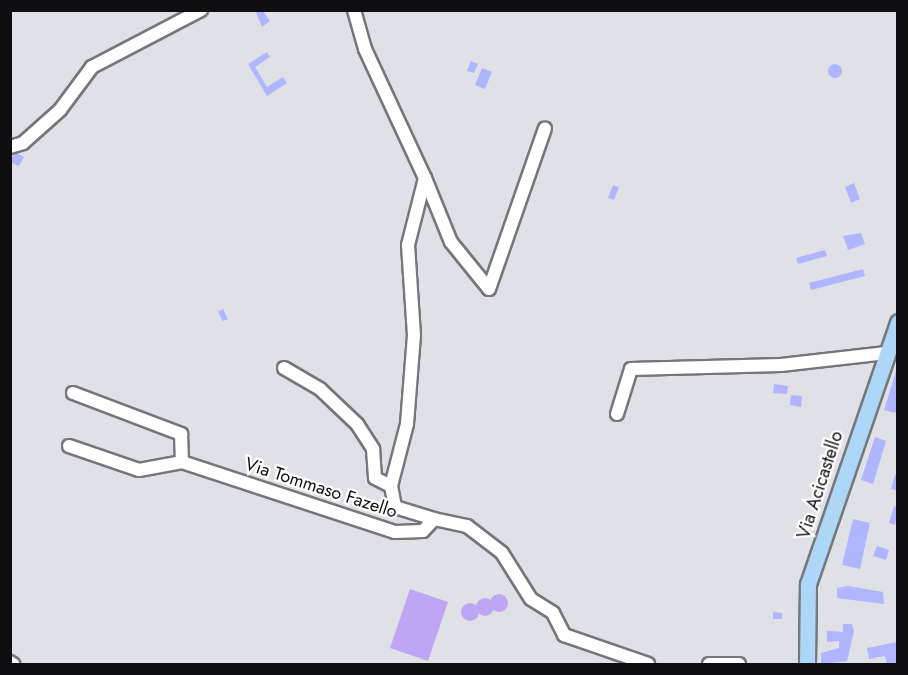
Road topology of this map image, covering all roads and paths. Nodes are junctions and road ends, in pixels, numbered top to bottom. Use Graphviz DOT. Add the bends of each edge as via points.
graph roads {
  1 [pos="201,10"];
  2 [pos="354,10"];
  3 [pos="545,128"];
  4 [pos="10,147"];
  5 [pos="425,178"];
  6 [pos="897,322"];
  7 [pos="886,353"];
  8 [pos="284,368"];
  9 [pos="73,393"];
  10 [pos="617,414"];
  11 [pos="69,446"];
  12 [pos="182,462"];
  13 [pos="392,486"];
  14 [pos="434,519"];
  15 [pos="648,664"];
  16 [pos="709,664"];
  17 [pos="739,664"];
  18 [pos="807,664"];
  1 -- 4 [label="street" via="92,67 60,110 29,138"];
  2 -- 5 [label="street" via="365,49"];
  3 -- 5 [label="street" via="489,289 451,242"];
  5 -- 13 [label="street" via="408,245 414,335 407,424"];
  6 -- 7 [label="main road, Via Acicastello"];
  7 -- 10 [label="street" via="870,359 631,369"];
  7 -- 18 [label="main road, Via Acicastello" via="808,584"];
  8 -- 13 [label="street" via="320,389 357,424 373,449 375,478"];
  9 -- 12 [label="street" via="181,434"];
  11 -- 12 [label="street, Via Tommaso Fazello" via="139,470"];
  12 -- 14 [label="street, Via Tommaso Fazello" via="395,532 423,531"];
  13 -- 14 [label="street" via="395,507"];
  14 -- 15 [label="street" via="466,526 495,546 531,599 553,612 564,635"];
  16 -- 17 [label="street"];
}
